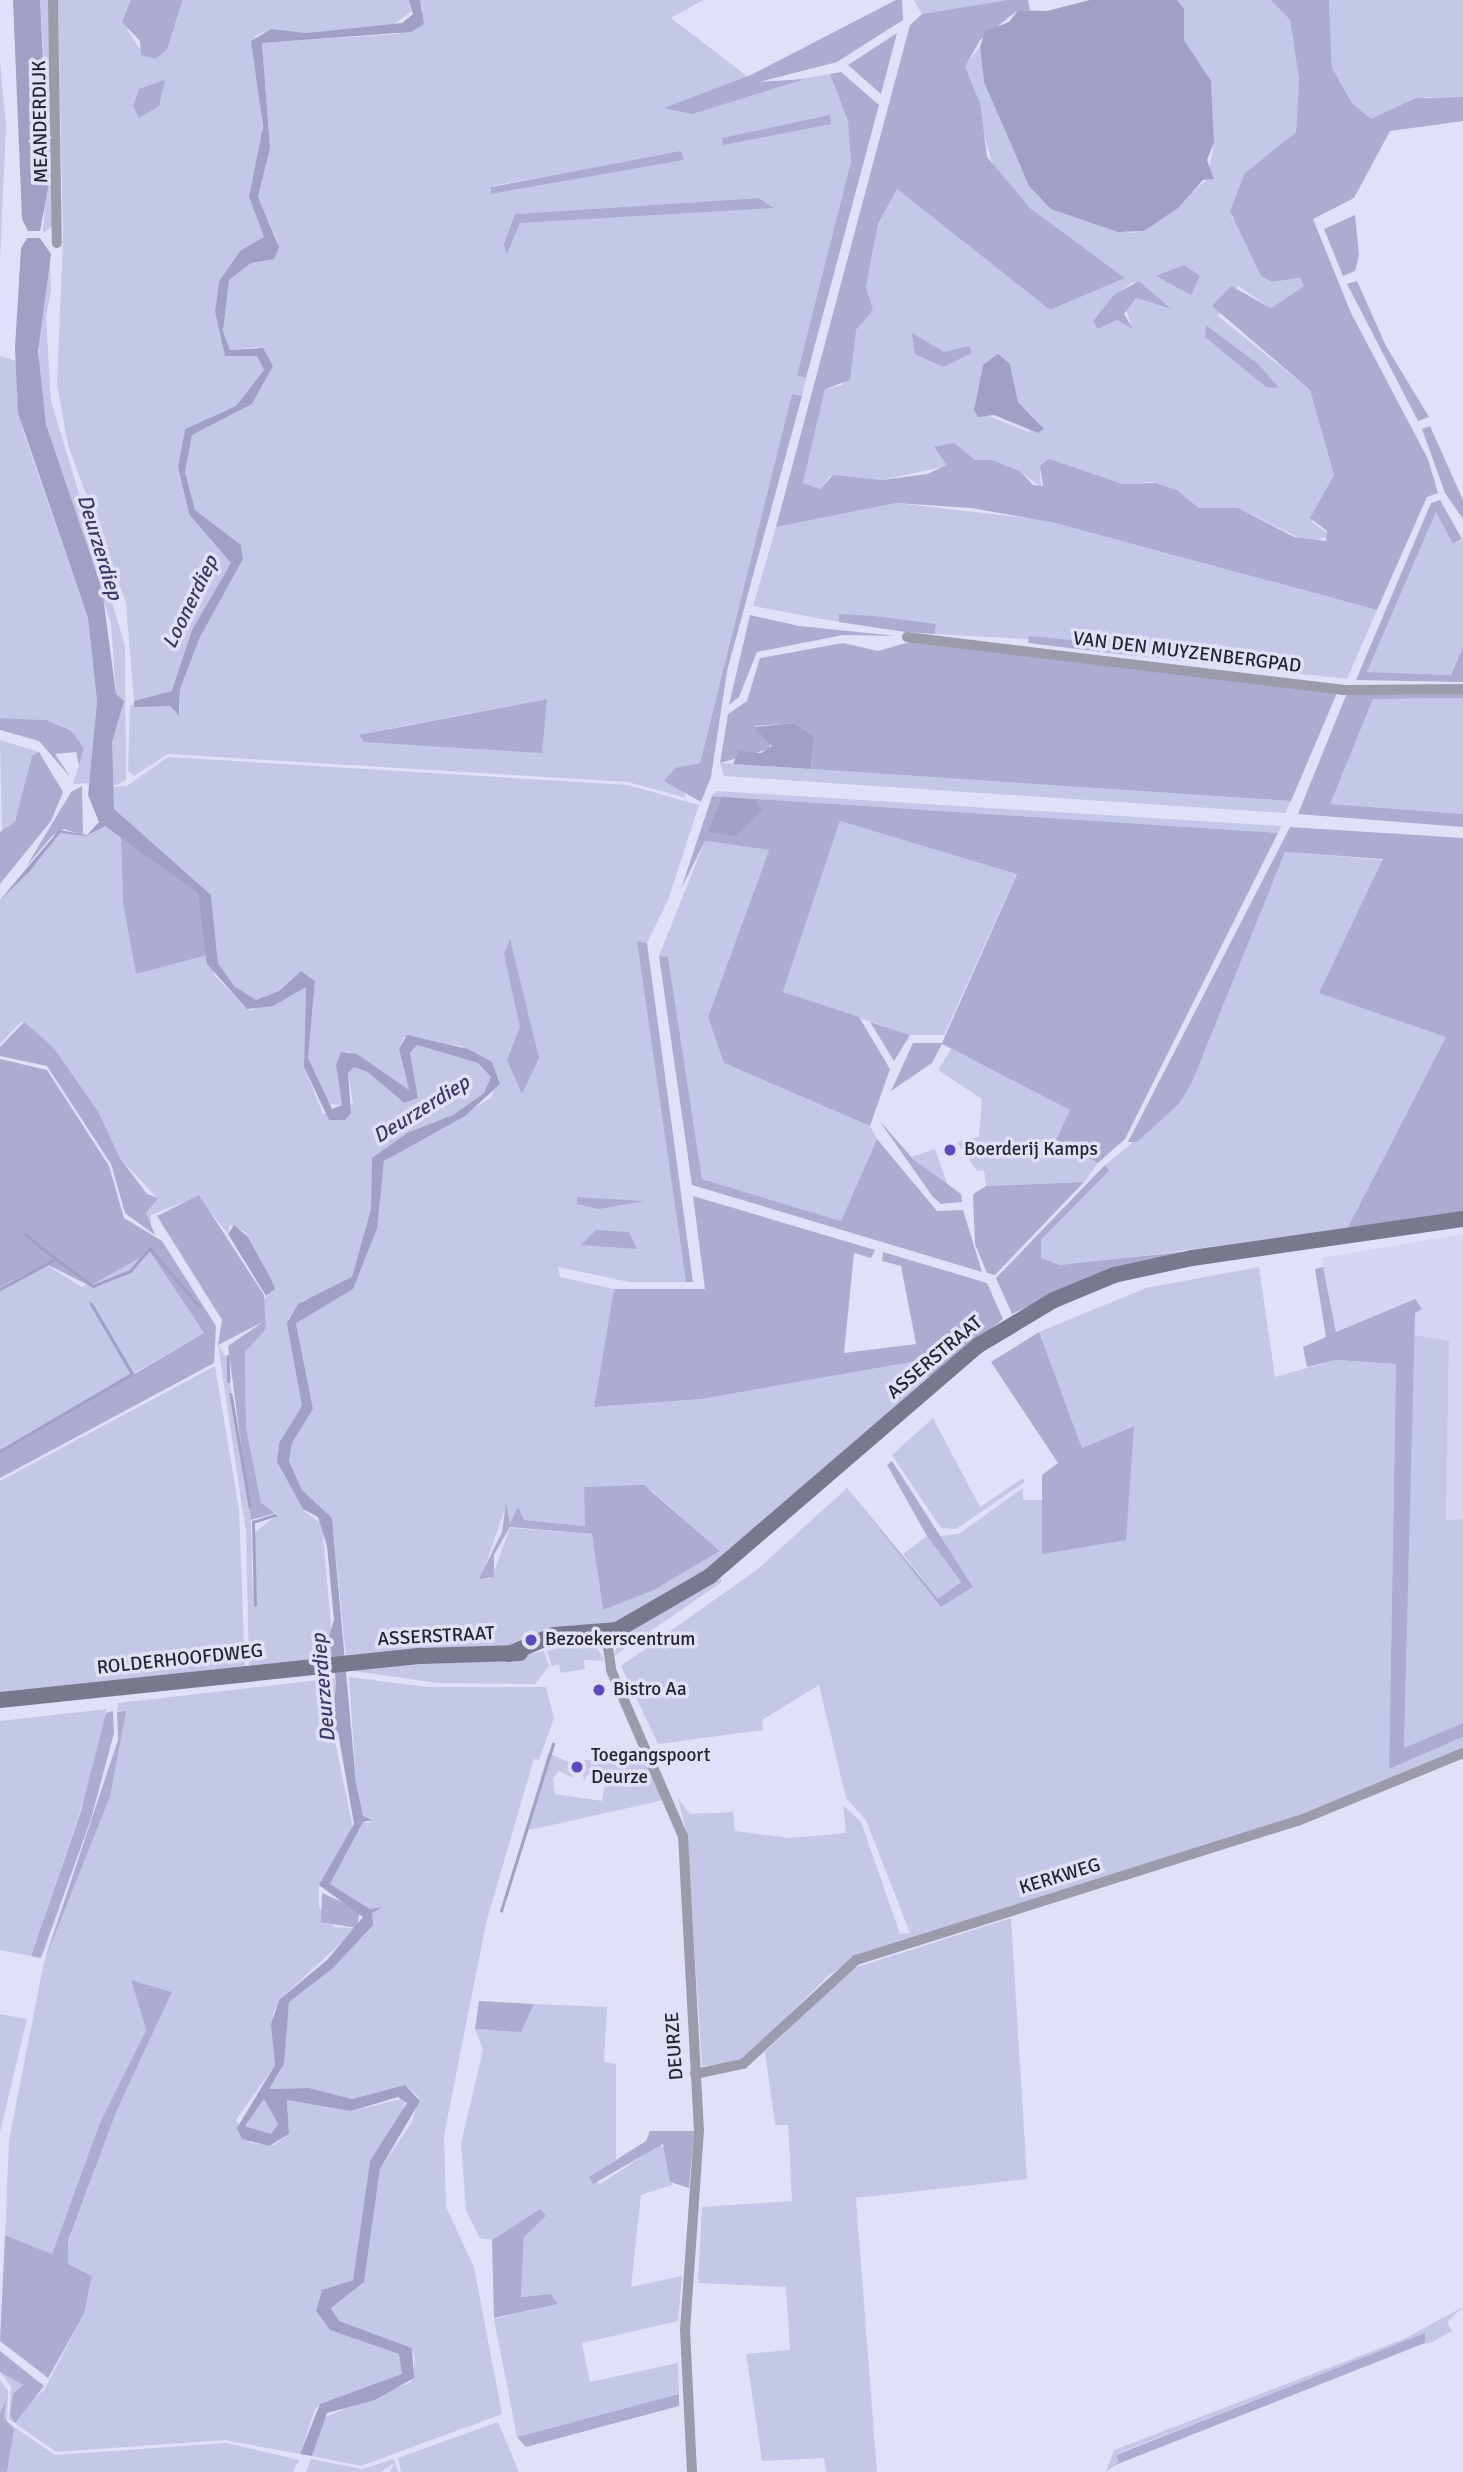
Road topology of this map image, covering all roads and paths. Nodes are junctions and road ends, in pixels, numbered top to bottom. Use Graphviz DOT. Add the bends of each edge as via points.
graph roads {
  1 [pos="53,0"];
  2 [pos="57,243"];
  3 [pos="907,637"];
  4 [pos="1463,689"];
  5 [pos="1463,1219"];
  6 [pos="606,1633"];
  7 [pos="359,1663"];
  8 [pos="0,1700"];
  9 [pos="1463,1753"];
  10 [pos="695,2074"];
  11 [pos="692,2472"];
  1 -- 2 [label="street, MEANDERDIJK"];
  3 -- 4 [label="street, VAN DEN MUYZENBERGPAD" via="1343,690"];
  5 -- 6 [label="main road, ASSERSTRAAT" via="1192,1258 1114,1275 1054,1300 979,1345 757,1542"];
  6 -- 7 [label="main road, ASSERSTRAAT" via="573,1634 509,1654"];
  6 -- 10 [label="street, DEURZE" via="611,1670 683,1836"];
  7 -- 8 [label="main road, ROLDERHOOFDWEG"];
  9 -- 10 [label="street, KERKWEG" via="1298,1821 856,1960 743,2064"];
  10 -- 11 [label="street, DEURZE" via="699,2130 684,2377"];
}
